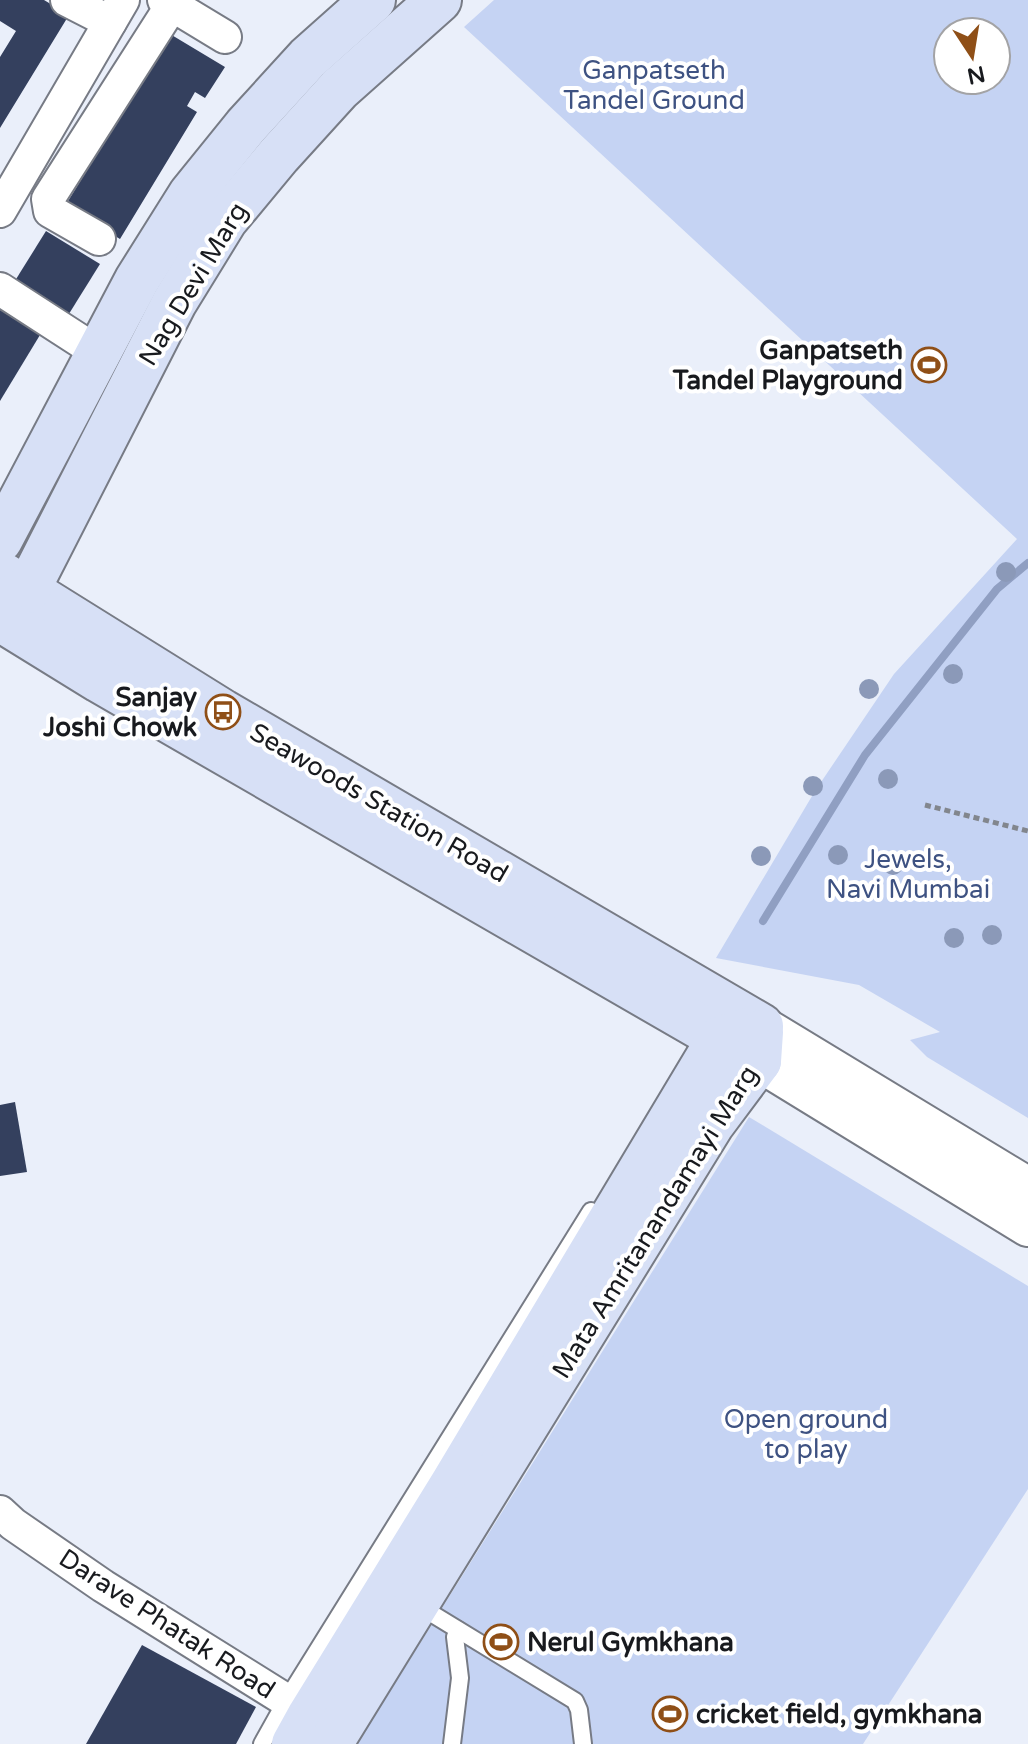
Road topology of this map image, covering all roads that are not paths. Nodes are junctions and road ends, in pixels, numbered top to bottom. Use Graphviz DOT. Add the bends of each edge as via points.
graph roads {
  1 [pos="67,0"];
  2 [pos="373,0"];
  3 [pos="439,0"];
  4 [pos="168,2"];
  5 [pos="117,11"];
  6 [pos="225,37"];
  7 [pos="17,181"];
  8 [pos="48,199"];
  9 [pos="0,211"];
  10 [pos="99,239"];
  11 [pos="0,289"];
  12 [pos="99,353"];
  13 [pos="0,540"];
  14 [pos="7,596"];
  15 [pos="719,1039"];
  16 [pos="760,1044"];
  17 [pos="1028,1188"];
  18 [pos="602,1194"];
  19 [pos="1028,1226"];
  20 [pos="442,1476"];
  21 [pos="0,1512"];
  22 [pos="416,1604"];
  23 [pos="458,1630"];
  24 [pos="311,1727"];
  25 [pos="262,1744"];
  26 [pos="452,1744"];
  27 [pos="583,1744"];
  1 -- 5 [label="street"];
  2 -- 12 [label="main road, Nag Devi Marg" via="308,58 191,194"];
  3 -- 14 [label="main road, Nag Devi Marg" via="339,89 225,220"];
  4 -- 6 [label="street"];
  4 -- 8 [label="street"];
  5 -- 7 [label="street"];
  7 -- 8 [label="street"];
  7 -- 9 [label="street"];
  8 -- 10 [label="street" via="50,211"];
  11 -- 12 [label="street"];
  12 -- 13 [label="main road, Nag Devi Marg"];
  14 -- 15 [label="main road, Seawoods Station Road" via="99,680"];
  14 -- 16 [label="main road, Seawoods Station Road" via="237,720"];
  15 -- 16 [label="main road, Seawoods Station Road"];
  15 -- 20 [label="main road, Mata Amritanandamayi Marg"];
  16 -- 17 [label="street"];
  16 -- 19 [label="street"];
  16 -- 22 [label="main road, Mata Amritanandamayi Marg"];
  18 -- 20 [label="lane"];
  20 -- 24 [label="main road, Mata Amritanandamayi Marg"];
  21 -- 24 [label="street, Darave Phatak Road"];
  22 -- 23 [label="lane"];
  22 -- 24 [label="main road, Mata Amritanandamayi Marg"];
  23 -- 26 [label="lane" via="460,1678"];
  23 -- 27 [label="lane" via="575,1701"];
  24 -- 25 [label="lane"];
}
